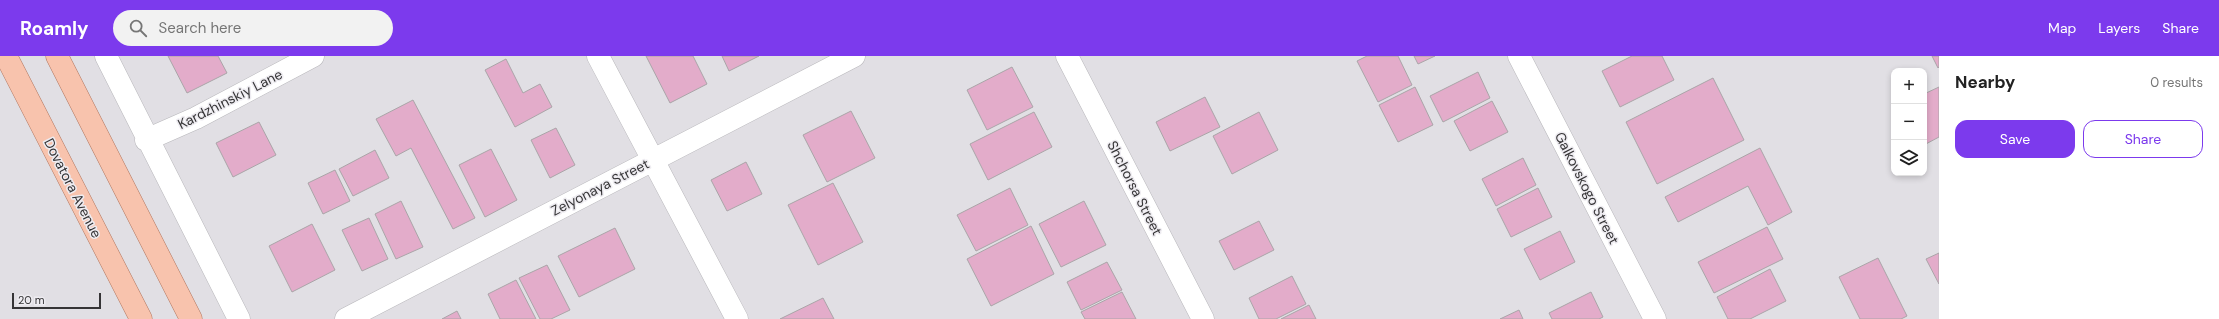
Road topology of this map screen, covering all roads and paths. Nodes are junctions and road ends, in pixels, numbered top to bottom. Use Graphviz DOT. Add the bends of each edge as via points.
graph roads {
  1 [pos="6,56"];
  2 [pos="57,56"];
  3 [pos="106,56"];
  4 [pos="313,56"];
  5 [pos="598,56"];
  6 [pos="854,56"];
  7 [pos="1067,56"];
  8 [pos="1519,56"];
  9 [pos="146,140"];
  10 [pos="652,160"];
  11 [pos="141,319"];
  12 [pos="191,319"];
  13 [pos="239,319"];
  14 [pos="346,319"];
  15 [pos="737,319"];
  16 [pos="1203,319"];
  17 [pos="1655,319"];
  1 -- 11 [label="main road, Dovatora Avenue"];
  2 -- 12 [label="main road"];
  3 -- 9 [label="street"];
  4 -- 9 [label="street, Kardzhinskiy Lane" via="196,118"];
  5 -- 10 [label="street"];
  6 -- 10 [label="street, Zelyonaya Street"];
  7 -- 16 [label="street, Shchorsa Street"];
  8 -- 17 [label="street, Galkovskogo Street"];
  9 -- 13 [label="street"];
  10 -- 14 [label="street, Zelyonaya Street"];
  10 -- 15 [label="street"];
}
